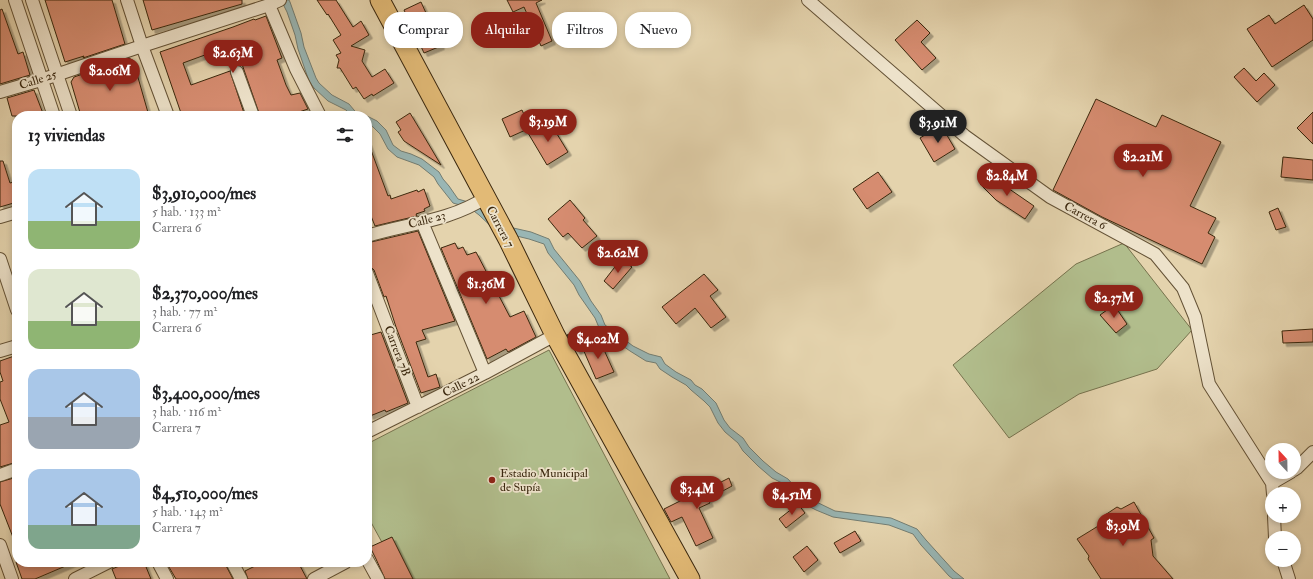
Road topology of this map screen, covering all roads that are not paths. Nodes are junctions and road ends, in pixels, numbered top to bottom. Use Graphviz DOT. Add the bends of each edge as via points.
graph roads {
  1 [pos="15,0"];
  2 [pos="32,0"];
  3 [pos="127,0"];
  4 [pos="380,0"];
  5 [pos="808,0"];
  6 [pos="274,2"];
  7 [pos="142,46"];
  8 [pos="237,72"];
  9 [pos="56,75"];
  10 [pos="41,80"];
  11 [pos="0,92"];
  12 [pos="52,111"];
  13 [pos="68,111"];
  14 [pos="166,111"];
  15 [pos="251,111"];
  16 [pos="317,111"];
  17 [pos="481,201"];
  18 [pos="12,213"];
  19 [pos="0,217"];
  20 [pos="422,222"];
  21 [pos="372,231"];
  22 [pos="0,259"];
  23 [pos="372,286"];
  24 [pos="12,295"];
  25 [pos="555,335"];
  26 [pos="12,347"];
  27 [pos="0,350"];
  28 [pos="485,373"];
  29 [pos="418,406"];
  30 [pos="372,429"];
  31 [pos="1313,452"];
  32 [pos="1301,465"];
  33 [pos="12,471"];
  34 [pos="0,475"];
  35 [pos="1283,479"];
  36 [pos="1272,487"];
  37 [pos="1274,487"];
  38 [pos="0,545"];
  39 [pos="99,567"];
  40 [pos="161,567"];
  41 [pos="238,567"];
  42 [pos="337,567"];
  43 [pos="372,567"];
  44 [pos="1285,567"];
  45 [pos="12,579"];
  46 [pos="75,579"];
  47 [pos="167,579"];
  48 [pos="241,579"];
  49 [pos="314,579"];
  50 [pos="378,579"];
  51 [pos="690,579"];
  52 [pos="1289,579"];
  1 -- 10 [label="street"];
  2 -- 9 [label="street"];
  3 -- 7 [label="street"];
  4 -- 17 [label="main road, Carrera 7"];
  5 -- 36 [label="street, Carrera 6" via="971,140 1050,197 1155,254 1183,288 1195,317 1208,384"];
  6 -- 7 [label="street, Calle 25"];
  6 -- 16 [label="street" via="296,70"];
  7 -- 9 [label="street, Calle 25"];
  7 -- 14 [label="street"];
  8 -- 15 [label="street"];
  9 -- 10 [label="street, Calle 25"];
  9 -- 13 [label="street"];
  10 -- 11 [label="street, Calle 25"];
  10 -- 12 [label="street"];
  17 -- 20 [label="street, Calle 23" via="455,213"];
  17 -- 25 [label="main road, Carrera 7" via="495,216 508,239"];
  18 -- 19 [label="street"];
  20 -- 21 [label="street, Calle 23"];
  20 -- 28 [label="street"];
  22 -- 24 [label="street"];
  23 -- 29 [label="street, Carrera 7B"];
  25 -- 28 [label="street, Calle 22"];
  25 -- 51 [label="main road, Carrera 7"];
  26 -- 27 [label="street"];
  28 -- 29 [label="street, Calle 22"];
  29 -- 30 [label="street, Calle 22"];
  31 -- 32 [label="street"];
  33 -- 34 [label="street"];
  35 -- 37 [label="street"];
  38 -- 45 [label="street"];
  39 -- 46 [label="street"];
  40 -- 47 [label="street"];
  41 -- 48 [label="street"];
  42 -- 49 [label="street"];
  43 -- 50 [label="street"];
  44 -- 52 [label="street"];
}
